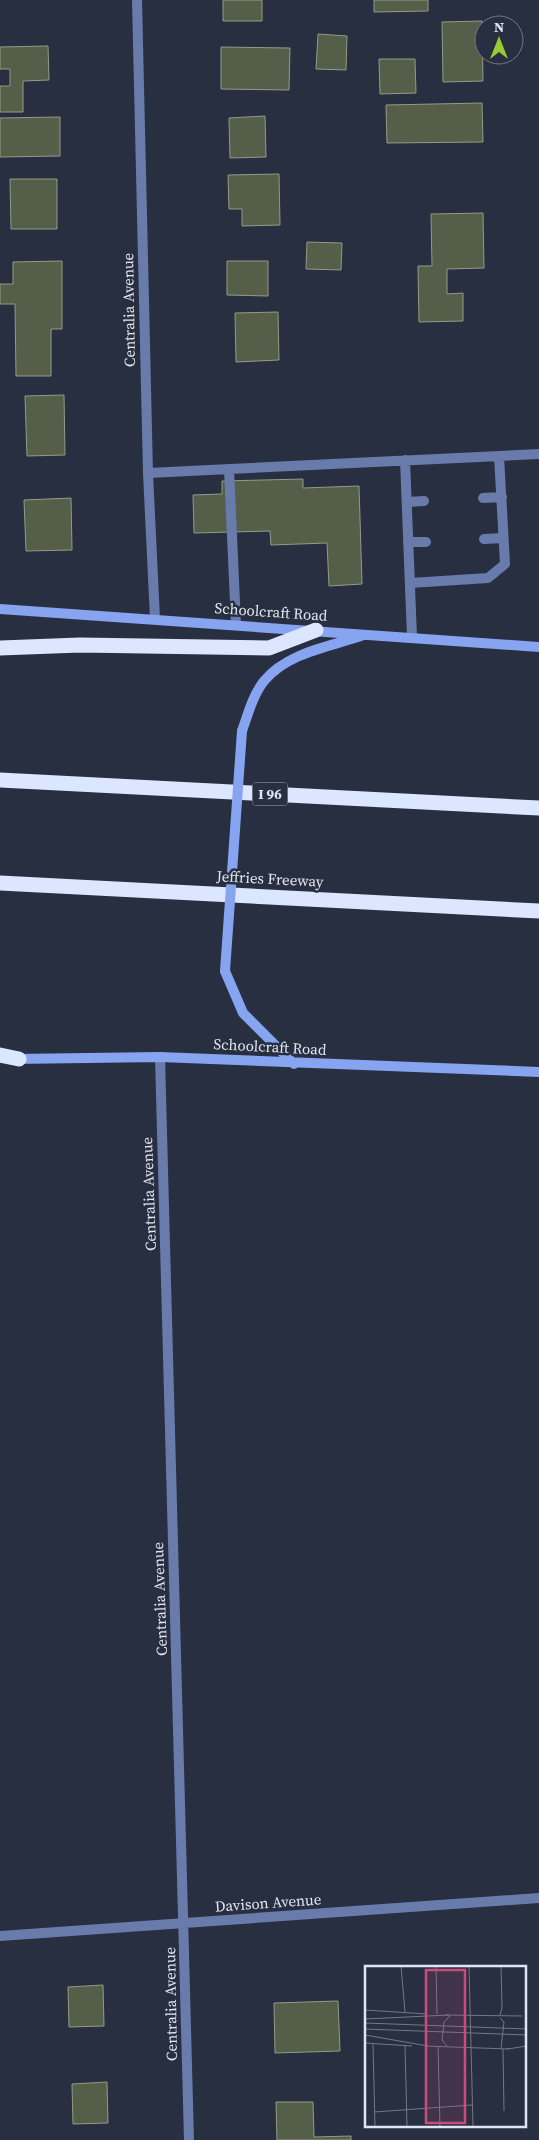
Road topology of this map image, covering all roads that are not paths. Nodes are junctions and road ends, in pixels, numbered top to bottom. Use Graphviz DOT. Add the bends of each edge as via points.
graph roads {
  1 [pos="137,0"];
  2 [pos="539,454"];
  3 [pos="499,456"];
  4 [pos="405,460"];
  5 [pos="229,469"];
  6 [pos="148,473"];
  7 [pos="502,497"];
  8 [pos="483,498"];
  9 [pos="424,501"];
  10 [pos="407,502"];
  11 [pos="503,538"];
  12 [pos="484,539"];
  13 [pos="408,542"];
  14 [pos="426,542"];
  15 [pos="410,583"];
  16 [pos="0,609"];
  17 [pos="155,619"];
  18 [pos="236,625"];
  19 [pos="316,630"];
  20 [pos="367,634"];
  21 [pos="412,637"];
  22 [pos="539,647"];
  23 [pos="0,648"];
  24 [pos="0,780"];
  25 [pos="539,808"];
  26 [pos="0,883"];
  27 [pos="539,911"];
  28 [pos="0,1055"];
  29 [pos="160,1057"];
  30 [pos="19,1058"];
  31 [pos="0,1059"];
  32 [pos="294,1064"];
  33 [pos="539,1072"];
  34 [pos="539,1898"];
  35 [pos="184,1924"];
  36 [pos="0,1936"];
  37 [pos="189,2140"];
  1 -- 6 [label="street, Centralia Avenue"];
  2 -- 3 [label="street"];
  3 -- 4 [label="street"];
  3 -- 7 [label="street"];
  4 -- 5 [label="street"];
  4 -- 10 [label="street"];
  5 -- 6 [label="street"];
  5 -- 18 [label="street"];
  6 -- 17 [label="street, Centralia Avenue"];
  7 -- 8 [label="street"];
  7 -- 11 [label="street"];
  9 -- 10 [label="street"];
  10 -- 13 [label="street"];
  11 -- 12 [label="street"];
  11 -- 15 [label="street" via="505,564 488,578"];
  13 -- 14 [label="street"];
  13 -- 15 [label="street"];
  15 -- 21 [label="street"];
  16 -- 17 [label="main road, Schoolcraft Road"];
  17 -- 18 [label="main road, Schoolcraft Road"];
  18 -- 19 [label="main road, Schoolcraft Road"];
  19 -- 20 [label="main road, Schoolcraft Road"];
  19 -- 23 [label="highway" via="269,648 80,645"];
  20 -- 21 [label="main road, Schoolcraft Road"];
  20 -- 32 [label="main road, bridge" via="288,660 264,681 242,731 225,972 243,1013"];
  21 -- 22 [label="main road, Schoolcraft Road"];
  24 -- 25 [label="highway, I 96"];
  26 -- 27 [label="highway, Jeffries Freeway"];
  28 -- 30 [label="highway"];
  29 -- 30 [label="main road, Schoolcraft Road"];
  29 -- 32 [label="main road, Schoolcraft Road"];
  29 -- 35 [label="street, Centralia Avenue"];
  30 -- 31 [label="main road, Schoolcraft Road"];
  32 -- 33 [label="main road, Schoolcraft Road"];
  34 -- 35 [label="street, Davison Avenue"];
  35 -- 36 [label="street, Davison Avenue"];
  35 -- 37 [label="street, Centralia Avenue"];
}
